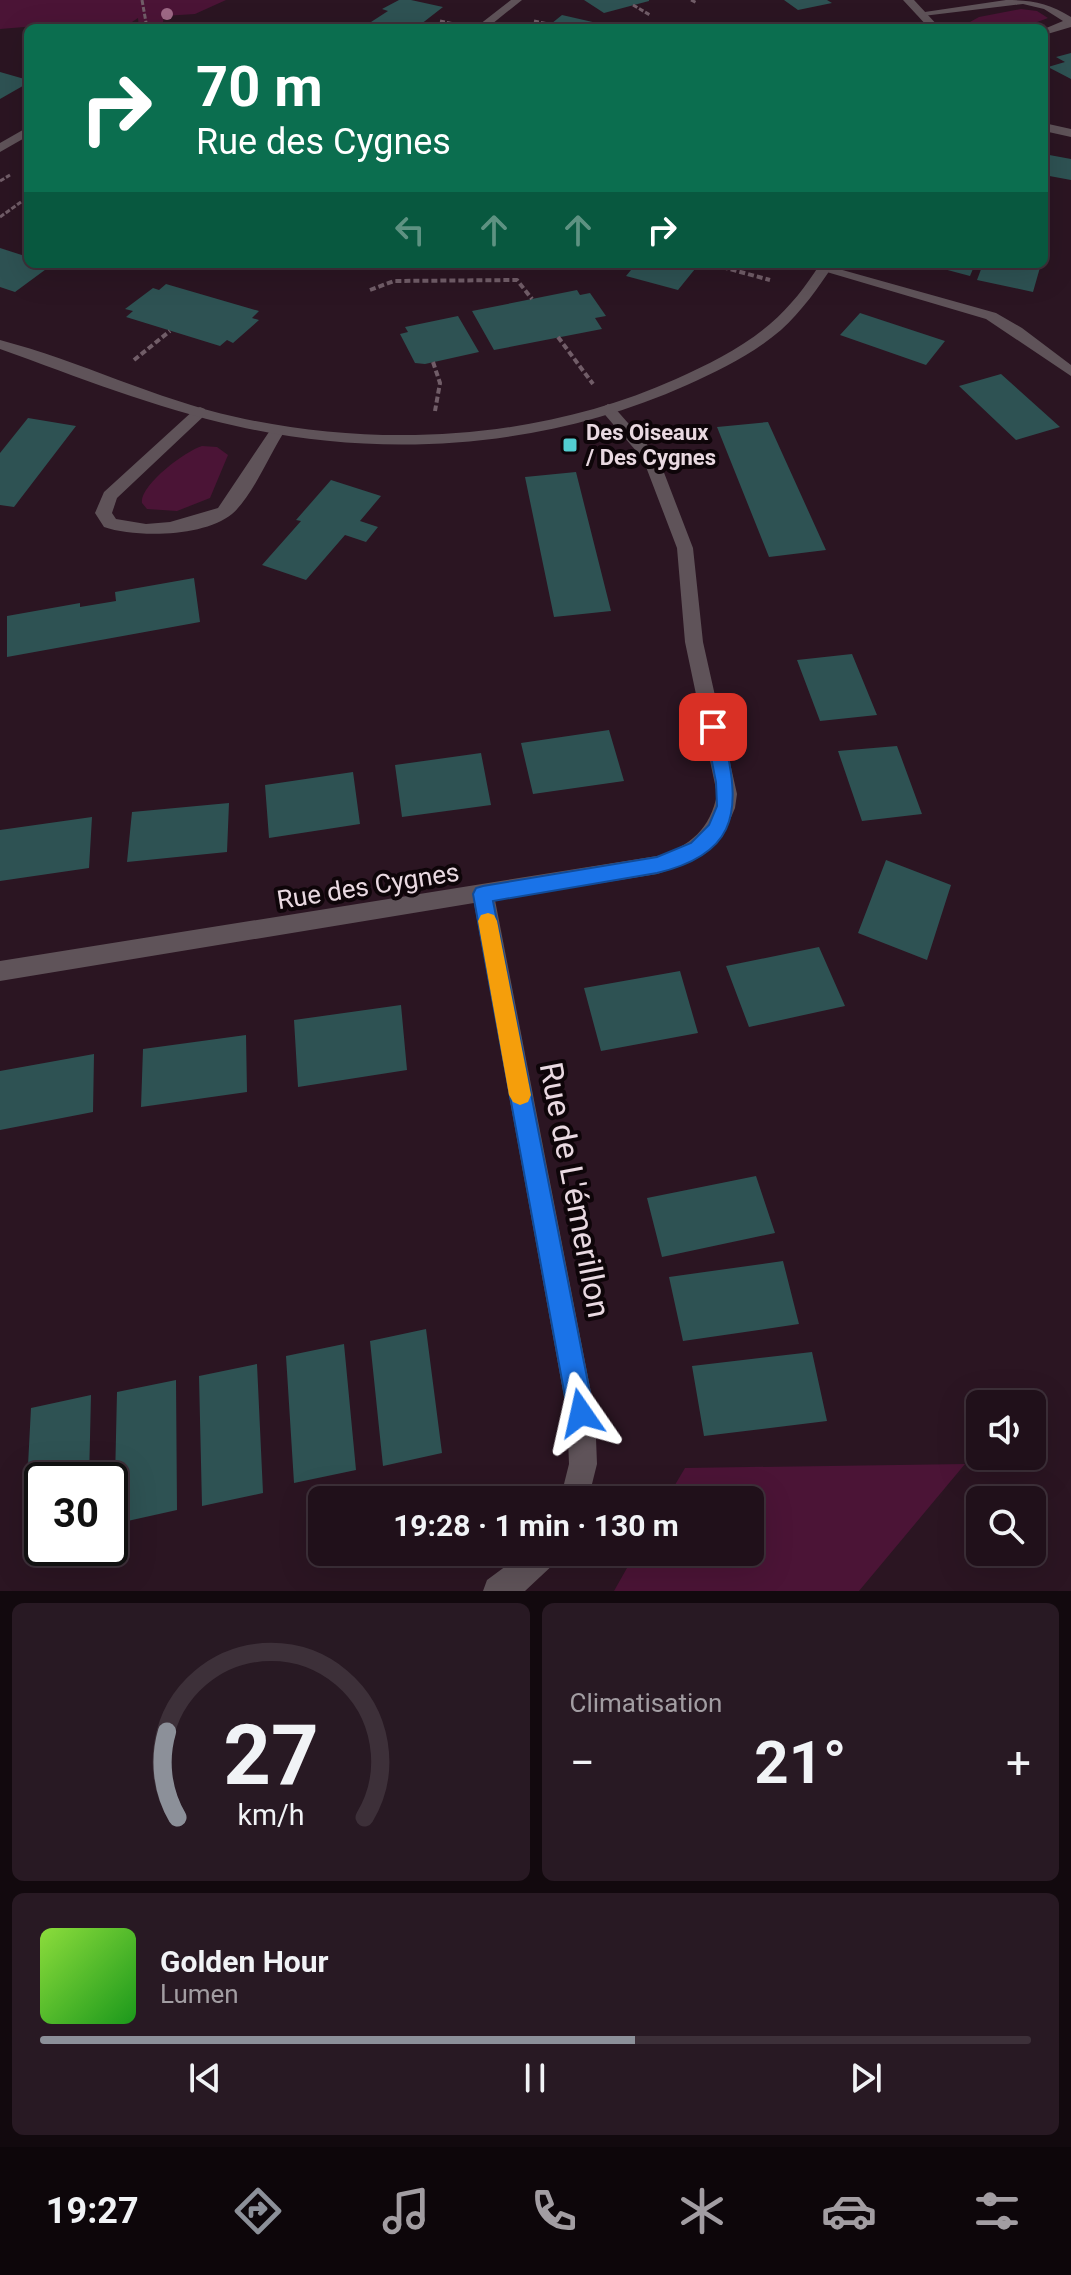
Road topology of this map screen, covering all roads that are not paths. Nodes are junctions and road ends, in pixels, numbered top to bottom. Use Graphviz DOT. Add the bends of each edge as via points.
graph roads {
  1 [pos="517,0"];
  2 [pos="908,0"];
  3 [pos="923,13"];
  4 [pos="485,24"];
  5 [pos="932,24"];
  6 [pos="1048,31"];
  7 [pos="1048,128"];
  8 [pos="24,133"];
  9 [pos="1071,133"];
  10 [pos="0,148"];
  11 [pos="824,268"];
  12 [pos="833,268"];
  13 [pos="0,344"];
  14 [pos="1071,372"];
  15 [pos="608,409"];
  16 [pos="200,412"];
  17 [pos="278,429"];
  18 [pos="483,894"];
  19 [pos="0,971"];
  20 [pos="578,1486"];
  21 [pos="531,1566"];
  22 [pos="498,1591"];
  1 -- 4 [label="street"];
  2 -- 3 [label="street"];
  3 -- 5 [label="street"];
  3 -- 6 [label="street" via="1023,1 1069,20"];
  7 -- 9 [label="street"];
  8 -- 10 [label="street"];
  11 -- 15 [label="street" via="786,317 751,345 668,389"];
  12 -- 14 [label="street" via="991,316"];
  13 -- 16 [label="street"];
  15 -- 17 [label="street" via="538,426 448,437 354,437"];
  15 -- 18 [label="street, Rue des Cygnes" via="650,457 685,548 694,642 725,782 723,818 708,840 672,862"];
  16 -- 17 [label="street"];
  16 -- 17 [label="street" via="110,496 103,509 109,521 138,531 219,516 232,505"];
  18 -- 19 [label="street, Rue des Cygnes"];
  18 -- 20 [label="street, Rue de L'émerillon" via="581,1413 583,1464"];
  21 -- 22 [label="street"];
}
